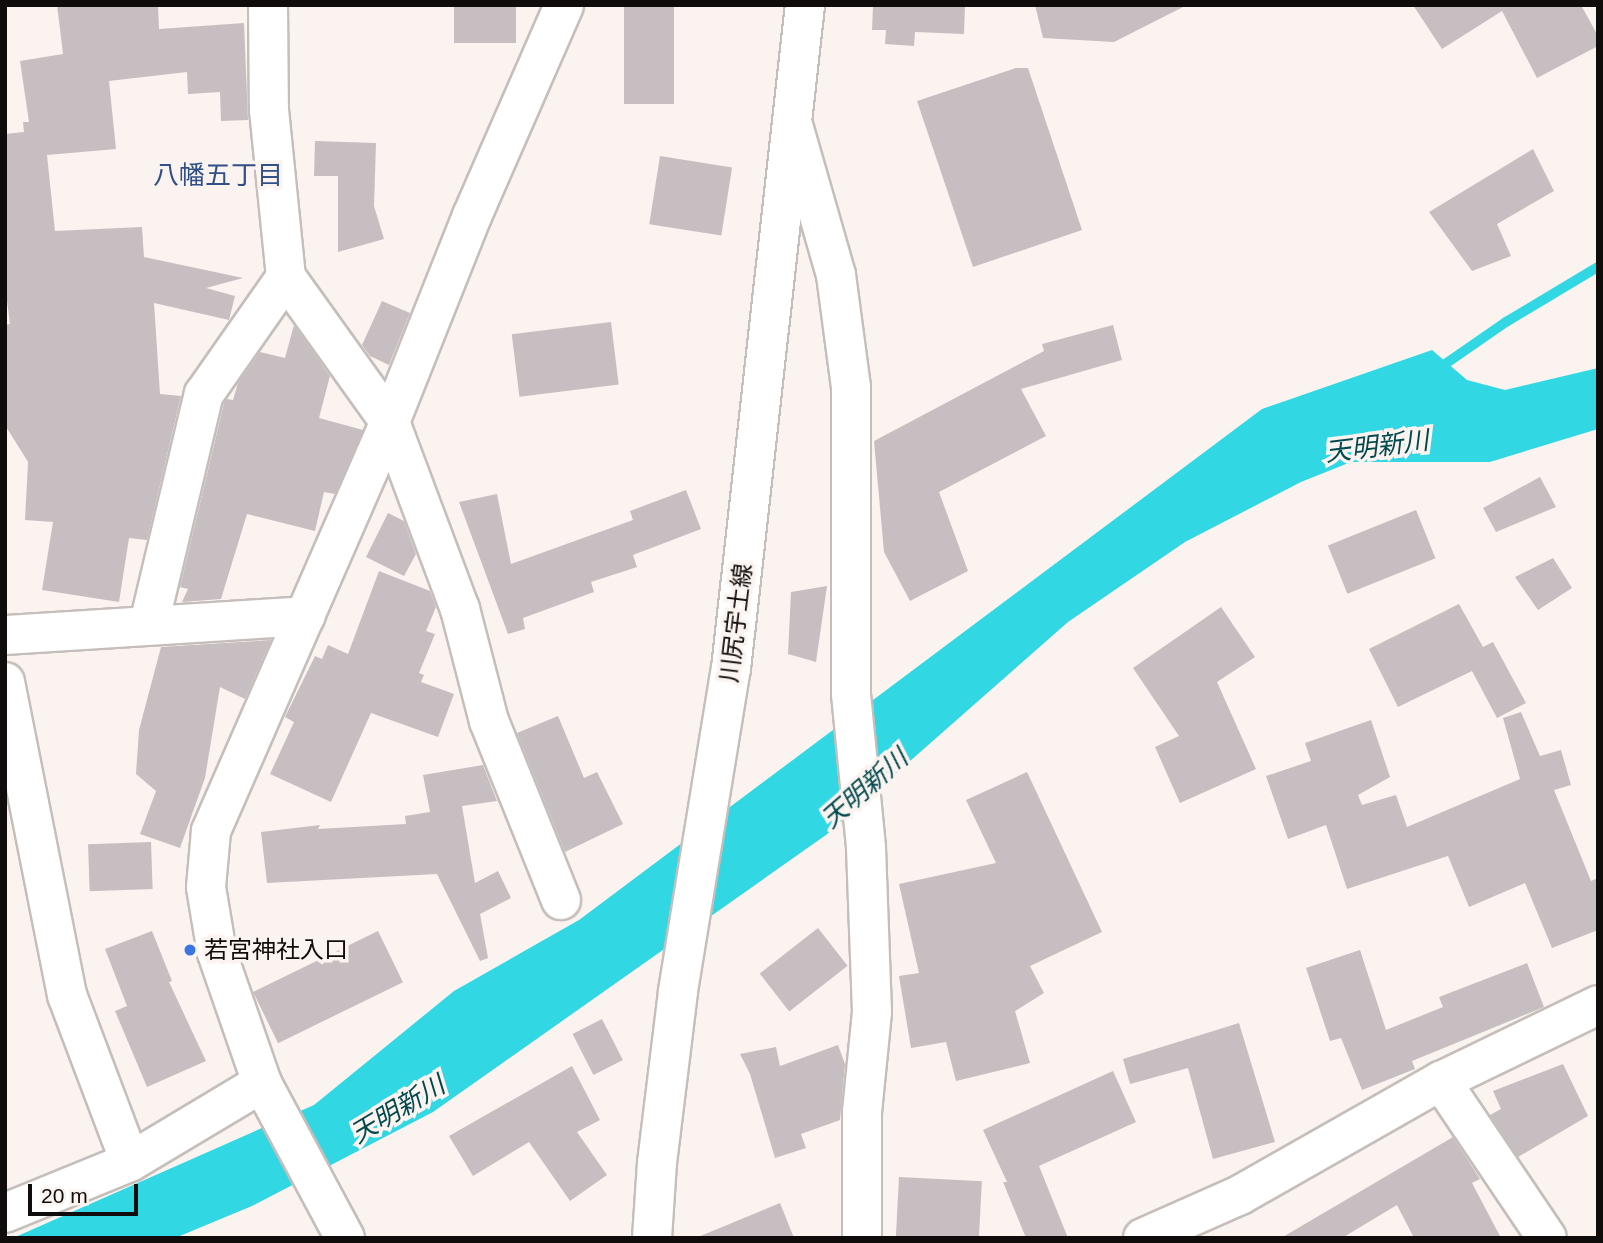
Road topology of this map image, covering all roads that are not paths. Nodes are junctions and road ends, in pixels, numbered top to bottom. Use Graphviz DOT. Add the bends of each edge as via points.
graph roads {
  1 [pos="268,5"];
  2 [pos="564,5"];
  3 [pos="805,5"];
  4 [pos="793,125"];
  5 [pos="286,277"];
  6 [pos="390,422"];
  7 [pos="305,616"];
  8 [pos="149,624"];
  9 [pos="5,635"];
  10 [pos="5,682"];
  11 [pos="561,900"];
  12 [pos="1598,1005"];
  13 [pos="1441,1081"];
  14 [pos="262,1083"];
  15 [pos="130,1162"];
  16 [pos="5,1213"];
  17 [pos="345,1238"];
  18 [pos="652,1238"];
  19 [pos="862,1238"];
  20 [pos="1143,1238"];
  21 [pos="1547,1238"];
  1 -- 5 [label="street" via="268,110"];
  2 -- 6 [label="street" via="472,216"];
  3 -- 4 [label="street, 川尻宇土線"];
  4 -- 18 [label="street, 川尻宇土線" via="731,669 678,991"];
  4 -- 19 [label="street" via="836,275 851,387 851,694 866,848 872,1012 862,1112"];
  5 -- 6 [label="street"];
  5 -- 8 [label="street" via="204,394"];
  6 -- 7 [label="street"];
  6 -- 11 [label="street" via="460,608 489,721"];
  7 -- 8 [label="street"];
  7 -- 14 [label="street" via="211,831 206,887 217,953"];
  8 -- 9 [label="street"];
  10 -- 15 [label="street" via="67,995"];
  12 -- 13 [label="street"];
  13 -- 20 [label="street" via="1240,1195"];
  13 -- 21 [label="street"];
  14 -- 15 [label="street"];
  14 -- 17 [label="street"];
  15 -- 16 [label="street"];
}
